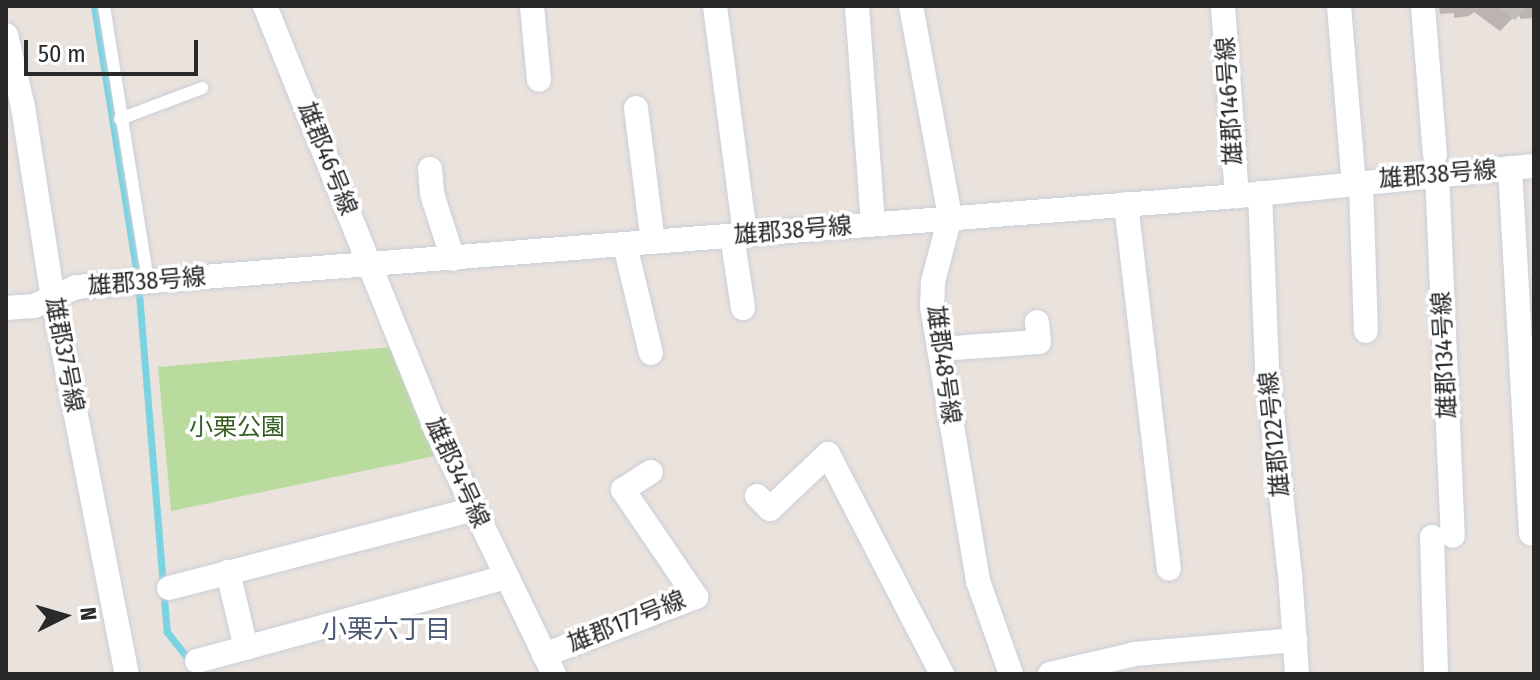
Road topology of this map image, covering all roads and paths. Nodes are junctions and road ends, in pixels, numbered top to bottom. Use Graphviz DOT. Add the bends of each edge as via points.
graph roads {
  1 [pos="104,6"];
  2 [pos="265,6"];
  3 [pos="532,6"];
  4 [pos="715,6"];
  5 [pos="857,6"];
  6 [pos="911,6"];
  7 [pos="1223,6"];
  8 [pos="1339,6"];
  9 [pos="1423,6"];
  10 [pos="6,35"];
  11 [pos="539,80"];
  12 [pos="202,88"];
  13 [pos="636,108"];
  14 [pos="120,119"];
  15 [pos="1436,165"];
  16 [pos="1522,167"];
  17 [pos="430,169"];
  18 [pos="1357,183"];
  19 [pos="1249,195"];
  20 [pos="1126,204"];
  21 [pos="950,217"];
  22 [pos="873,224"];
  23 [pos="739,235"];
  24 [pos="653,242"];
  25 [pos="625,245"];
  26 [pos="453,259"];
  27 [pos="371,267"];
  28 [pos="148,282"];
  29 [pos="53,298"];
  30 [pos="6,308"];
  31 [pos="743,308"];
  32 [pos="1037,322"];
  33 [pos="1366,331"];
  34 [pos="939,349"];
  35 [pos="651,353"];
  36 [pos="651,472"];
  37 [pos="757,496"];
  38 [pos="474,509"];
  39 [pos="1531,533"];
  40 [pos="1169,568"];
  41 [pos="228,572"];
  42 [pos="506,577"];
  43 [pos="169,588"];
  44 [pos="1295,640"];
  45 [pos="246,648"];
  46 [pos="197,661"];
  47 [pos="549,664"];
  48 [pos="1003,671"];
  49 [pos="127,674"];
  50 [pos="942,674"];
  51 [pos="1050,674"];
  52 [pos="1297,674"];
  53 [pos="1436,674"];
  1 -- 14 [label="lane"];
  2 -- 27 [label="street, 雄郡46号線"];
  3 -- 11 [label="street"];
  4 -- 23 [label="street"];
  5 -- 22 [label="street"];
  6 -- 21 [label="street, 雄郡48号線"];
  7 -- 19 [label="street, 雄郡146号線"];
  8 -- 18 [label="street"];
  9 -- 15 [label="street, 雄郡134号線"];
  10 -- 29 [label="street, 雄郡37号線" via="23,107"];
  12 -- 14 [label="lane"];
  13 -- 24 [label="street"];
  14 -- 28 [label="lane"];
  15 -- 16 [label="street, 雄郡38号線"];
  15 -- 18 [label="street, 雄郡38号線"];
  15 -- 53 [label="street, 雄郡134号線" via="1442,537"];
  16 -- 39 [label="street"];
  17 -- 26 [label="street" via="432,194"];
  18 -- 19 [label="street, 雄郡38号線"];
  18 -- 33 [label="street"];
  19 -- 20 [label="street, 雄郡38号線"];
  19 -- 44 [label="street, 雄郡122号線"];
  20 -- 21 [label="street, 雄郡38号線"];
  20 -- 40 [label="street"];
  21 -- 22 [label="street, 雄郡38号線"];
  21 -- 34 [label="street, 雄郡48号線" via="933,282"];
  22 -- 23 [label="street, 雄郡38号線"];
  23 -- 24 [label="street, 雄郡38号線"];
  23 -- 31 [label="street"];
  24 -- 25 [label="street, 雄郡38号線"];
  25 -- 26 [label="street, 雄郡38号線"];
  25 -- 35 [label="street"];
  26 -- 27 [label="street, 雄郡38号線"];
  27 -- 28 [label="street, 雄郡38号線"];
  27 -- 38 [label="street, 雄郡34号線"];
  28 -- 29 [label="street, 雄郡38号線" via="76,287"];
  29 -- 30 [label="street, 雄郡38号線"];
  29 -- 49 [label="street, 雄郡37号線"];
  32 -- 34 [label="street" via="1039,342"];
  34 -- 48 [label="street, 雄郡48号線" via="978,581"];
  36 -- 47 [label="street, 雄郡177号線" via="623,490 696,597"];
  37 -- 50 [label="street" via="770,509 828,454"];
  38 -- 41 [label="street"];
  38 -- 42 [label="street, 雄郡34号線"];
  41 -- 43 [label="street"];
  41 -- 45 [label="street"];
  42 -- 45 [label="street"];
  42 -- 47 [label="street, 雄郡34号線"];
  44 -- 51 [label="street" via="1135,654"];
  44 -- 52 [label="street, 雄郡122号線"];
  45 -- 46 [label="street"];
}
